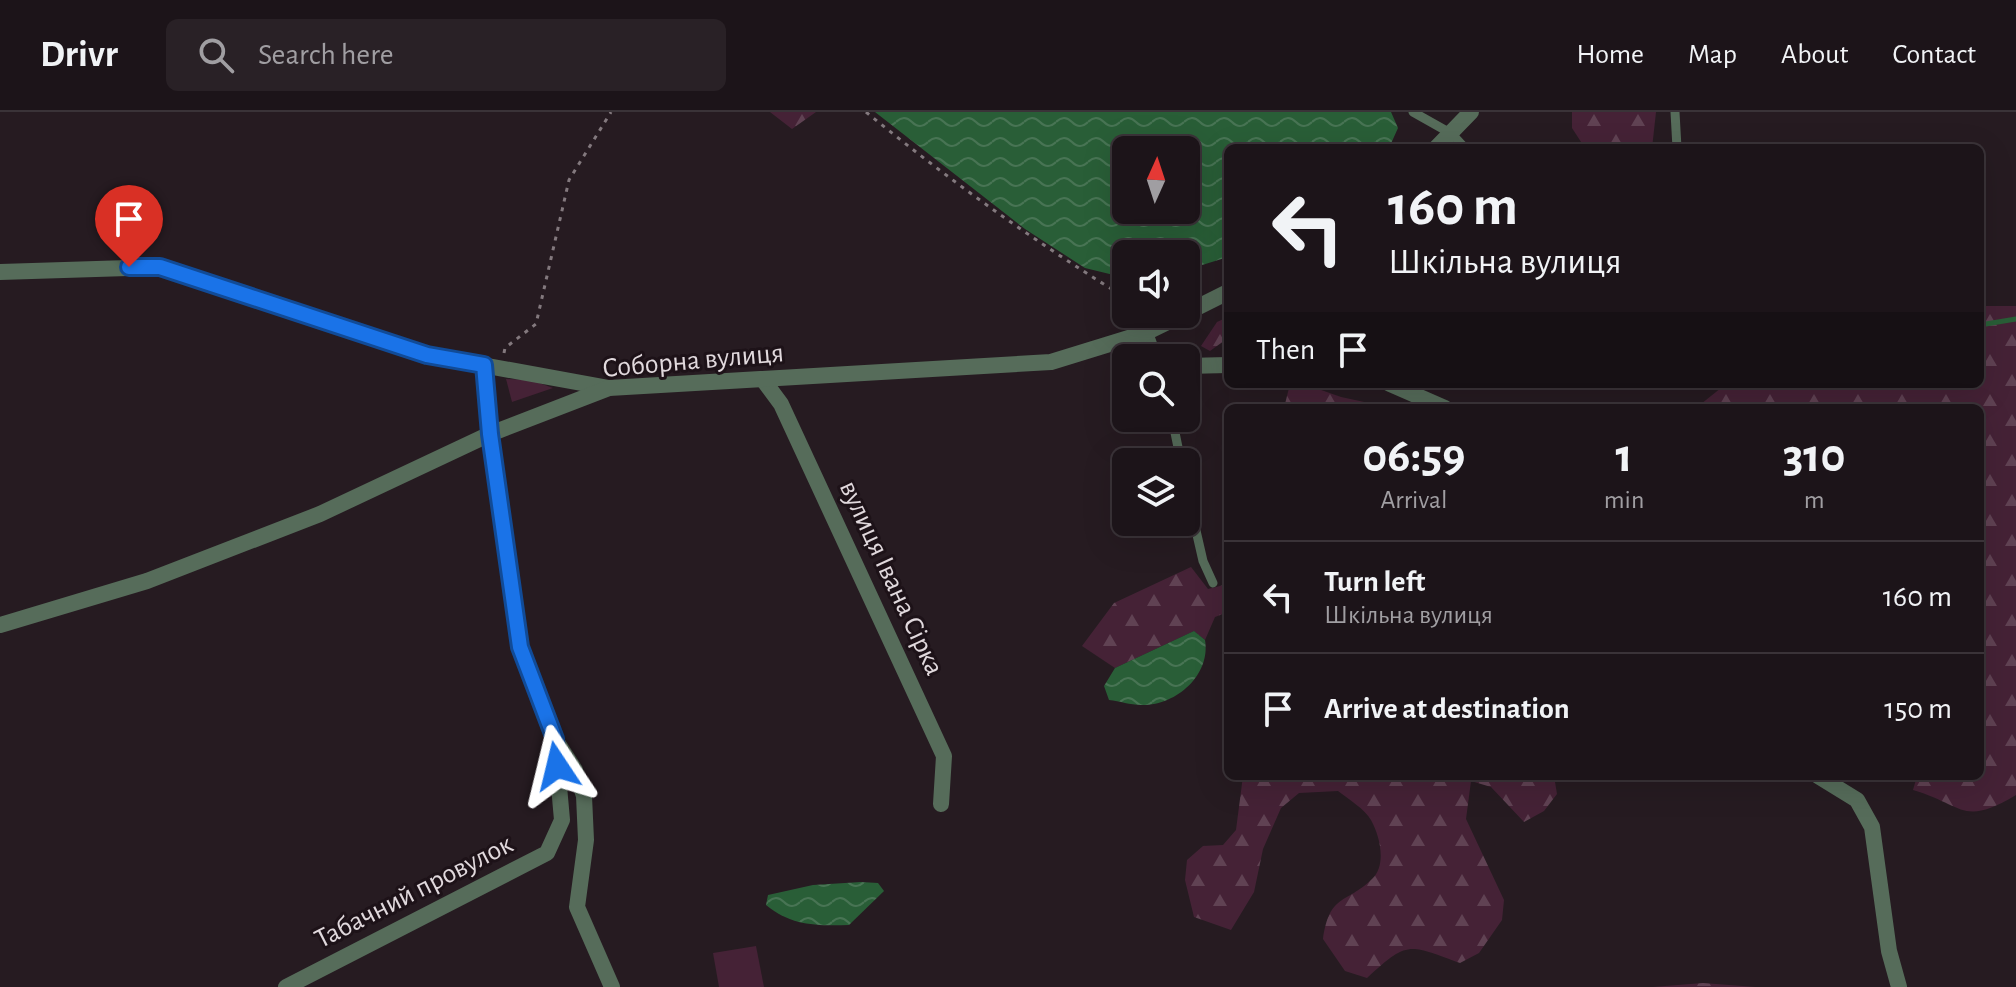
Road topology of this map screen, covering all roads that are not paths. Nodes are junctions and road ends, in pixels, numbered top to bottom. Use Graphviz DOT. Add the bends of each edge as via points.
graph roads {
  1 [pos="1413,112"];
  2 [pos="1471,112"];
  3 [pos="1675,112"];
  4 [pos="1452,134"];
  5 [pos="1441,144"];
  6 [pos="1461,144"];
  7 [pos="1677,144"];
  8 [pos="0,272"];
  9 [pos="1224,294"];
  10 [pos="1200,306"];
  11 [pos="1156,328"];
  12 [pos="1145,333"];
  13 [pos="1149,344"];
  14 [pos="1224,365"];
  15 [pos="1200,366"];
  16 [pos="492,367"];
  17 [pos="764,381"];
  18 [pos="609,388"];
  19 [pos="1399,388"];
  20 [pos="1436,404"];
  21 [pos="490,434"];
  22 [pos="1197,536"];
  23 [pos="1213,583"];
  24 [pos="0,625"];
  25 [pos="555,739"];
  26 [pos="1824,780"];
  27 [pos="941,804"];
  28 [pos="286,987"];
  29 [pos="612,987"];
  30 [pos="1899,987"];
  1 -- 4 [label="lane"];
  2 -- 4 [label="street"];
  3 -- 7 [label="lane"];
  4 -- 5 [label="street"];
  4 -- 6 [label="lane"];
  8 -- 16 [label="street" via="160,267 427,355"];
  9 -- 10 [label="street, Соборна вулиця"];
  11 -- 12 [label="street, Соборна вулиця"];
  12 -- 13 [label="street"];
  12 -- 17 [label="street, Соборна вулиця" via="1051,362"];
  14 -- 15 [label="street"];
  16 -- 18 [label="street"];
  16 -- 21 [label="street"];
  17 -- 18 [label="street, Соборна вулиця"];
  17 -- 27 [label="street, вулиця Івана Сірка" via="781,404 944,756"];
  18 -- 21 [label="street, Соборна вулиця"];
  19 -- 20 [label="street"];
  21 -- 24 [label="street, Соборна вулиця" via="320,514 147,581"];
  21 -- 25 [label="street" via="520,647"];
  22 -- 23 [label="lane"];
  25 -- 28 [label="street, Табачний провулок" via="562,820 547,853"];
  25 -- 29 [label="street" via="584,796 586,830 577,907"];
  26 -- 30 [label="street" via="1857,800 1872,827"];
}
